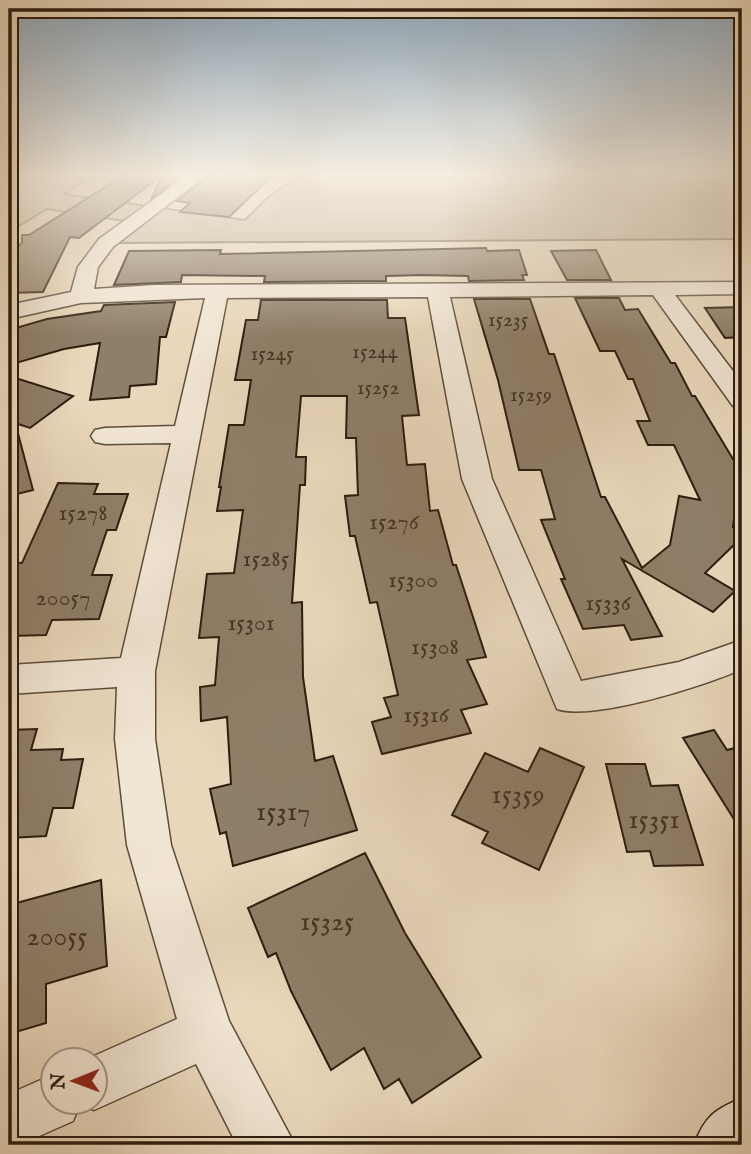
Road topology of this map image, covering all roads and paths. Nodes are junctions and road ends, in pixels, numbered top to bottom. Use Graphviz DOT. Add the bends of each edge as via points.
graph roads {
  1 [pos="127,228"];
  2 [pos="659,288"];
  3 [pos="742,288"];
  4 [pos="438,290"];
  5 [pos="217,292"];
  6 [pos="81,296"];
  7 [pos="9,312"];
  8 [pos="742,400"];
  9 [pos="184,434"];
  10 [pos="105,436"];
  11 [pos="742,654"];
  12 [pos="136,671"];
  13 [pos="9,679"];
  14 [pos="207,1032"];
  15 [pos="108,1077"];
  16 [pos="38,1108"];
  17 [pos="9,1122"];
  18 [pos="742,1130"];
  19 [pos="267,1145"];
  20 [pos="726,1145"];
  1 -- 6 [label="street" via="106,243 88,267"];
  2 -- 3 [label="street"];
  2 -- 4 [label="street"];
  2 -- 8 [label="street"];
  4 -- 5 [label="street"];
  4 -- 11 [label="street" via="477,479 570,698 670,681"];
  5 -- 6 [label="street"];
  5 -- 9 [label="street"];
  6 -- 7 [label="street"];
  9 -- 10 [label="street"];
  9 -- 12 [label="street"];
  12 -- 13 [label="street"];
  12 -- 14 [label="street" via="135,739 149,845"];
  14 -- 15 [label="street"];
  14 -- 19 [label="street"];
  16 -- 17 [label="street"];
  18 -- 20 [label="street"];
}
